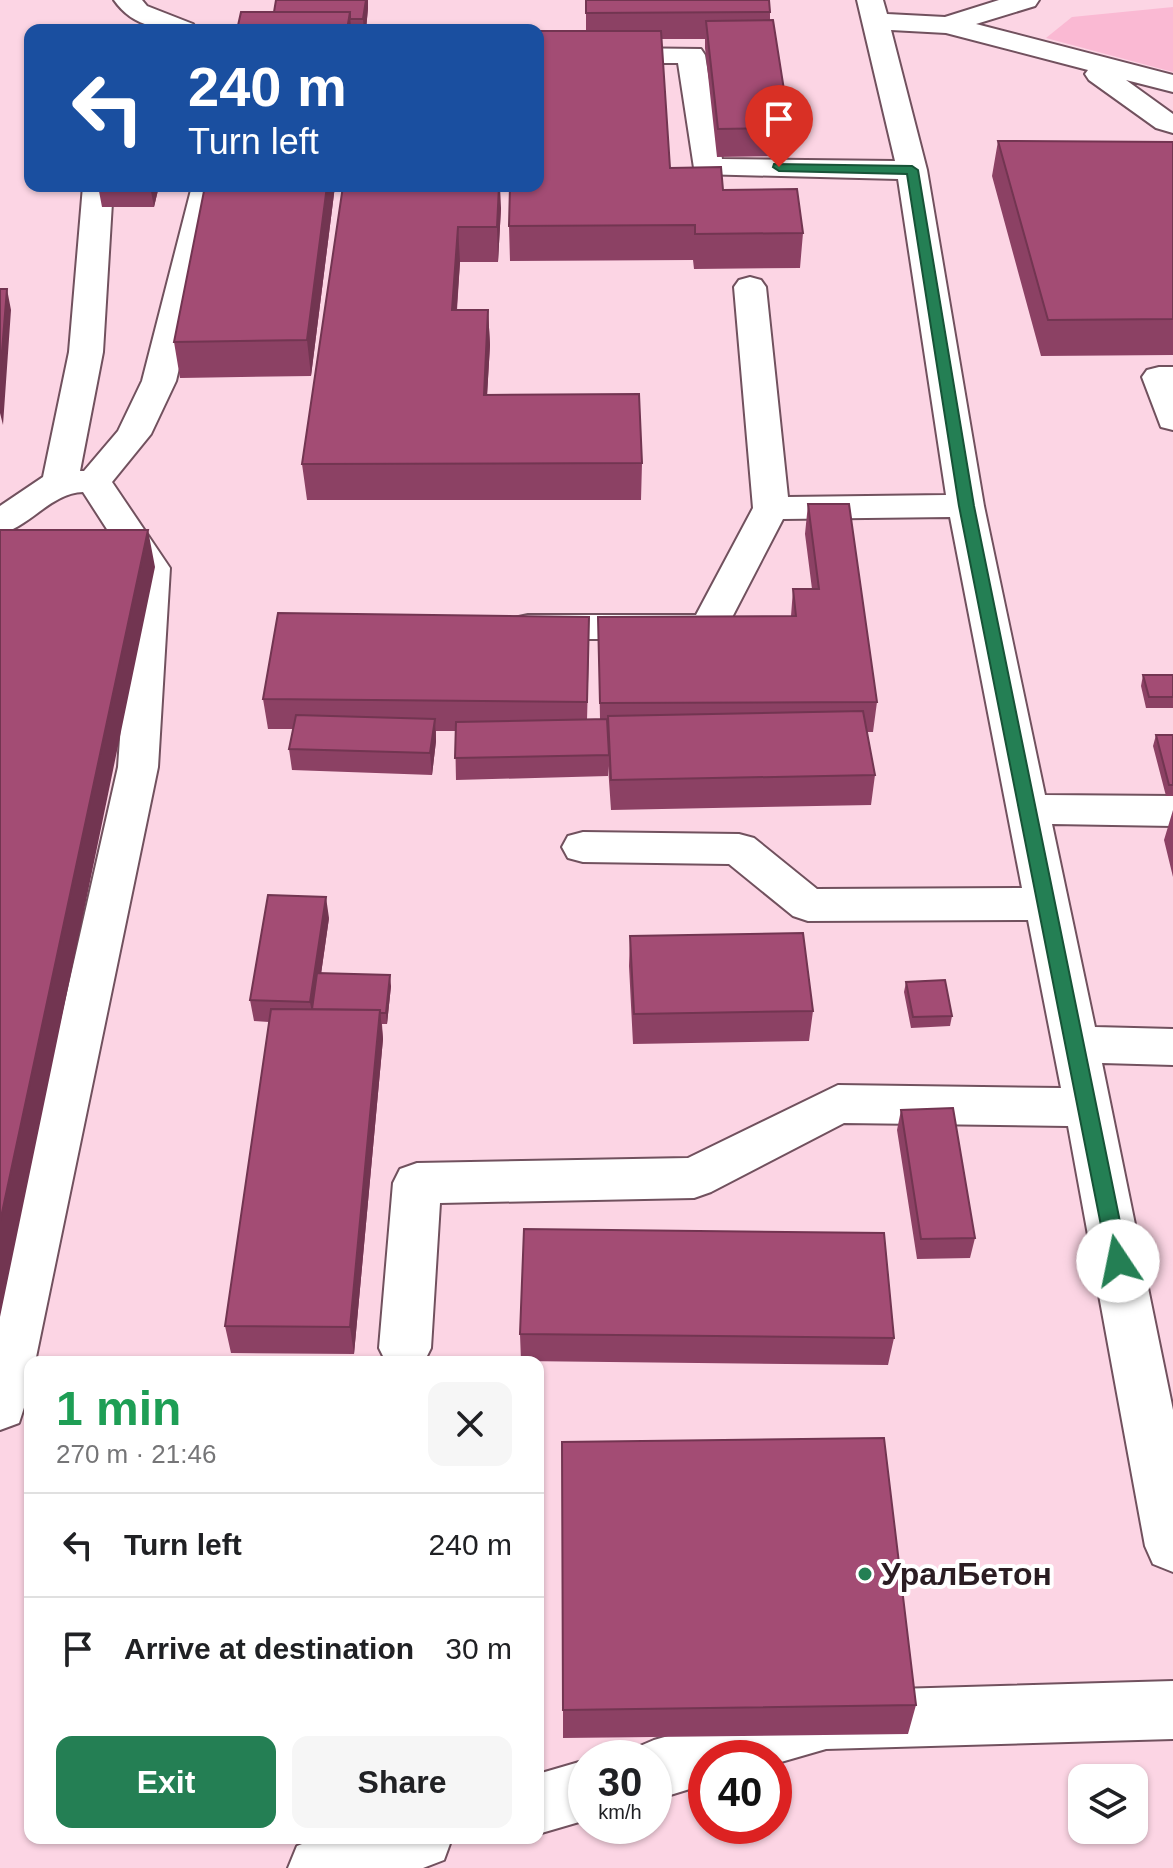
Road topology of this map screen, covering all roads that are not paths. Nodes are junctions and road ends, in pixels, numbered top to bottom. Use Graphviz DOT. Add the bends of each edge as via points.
graph roads {
  1 [pos="125,0"];
  2 [pos="1026,0"];
  3 [pos="873,10"];
  4 [pos="120,24"];
  5 [pos="168,24"];
  6 [pos="947,25"];
  7 [pos="544,55"];
  8 [pos="1079,59"];
  9 [pos="1173,84"];
  10 [pos="1173,124"];
  11 [pos="912,170"];
  12 [pos="98,192"];
  13 [pos="206,192"];
  14 [pos="750,287"];
  15 [pos="1173,377"];
  16 [pos="1173,420"];
  17 [pos="77,481"];
  18 [pos="966,506"];
  19 [pos="771,508"];
  20 [pos="0,523"];
  21 [pos="490,627"];
  22 [pos="1028,809"];
  23 [pos="1173,811"];
  24 [pos="583,847"];
  25 [pos="1048,904"];
  26 [pos="1075,1045"];
  27 [pos="1173,1047"];
  28 [pos="1088,1107"];
  29 [pos="405,1348"];
  30 [pos="0,1406"];
  31 [pos="1172,1540"];
  32 [pos="1173,1710"];
  33 [pos="672,1765"];
  34 [pos="568,1795"];
  35 [pos="544,1802"];
  36 [pos="401,1844"];
  37 [pos="319,1868"];
  1 -- 4 [label="street"];
  1 -- 5 [label="street" via="138,12"];
  2 -- 6 [label="street"];
  3 -- 6 [label="street"];
  3 -- 11 [label="street"];
  6 -- 8 [label="street"];
  7 -- 11 [label="street" via="691,55 709,168"];
  8 -- 9 [label="street"];
  8 -- 10 [label="street"];
  11 -- 18 [label="street"];
  12 -- 17 [label="street"];
  13 -- 17 [label="street" via="159,381 134,434"];
  14 -- 19 [label="street"];
  15 -- 16 [label="street" via="1159,377"];
  17 -- 20 [label="street"];
  17 -- 30 [label="street" via="151,568 138,767"];
  18 -- 19 [label="street"];
  18 -- 22 [label="street"];
  19 -- 21 [label="street" via="708,627"];
  22 -- 23 [label="street"];
  22 -- 25 [label="street"];
  24 -- 25 [label="street" via="739,849 808,905"];
  25 -- 26 [label="street"];
  26 -- 27 [label="street"];
  26 -- 28 [label="street"];
  28 -- 29 [label="street" via="838,1104 694,1178 417,1183"];
  28 -- 31 [label="street"];
  32 -- 33 [label="street" via="826,1720"];
  34 -- 35 [label="street"];
  36 -- 37 [label="street"];
}
